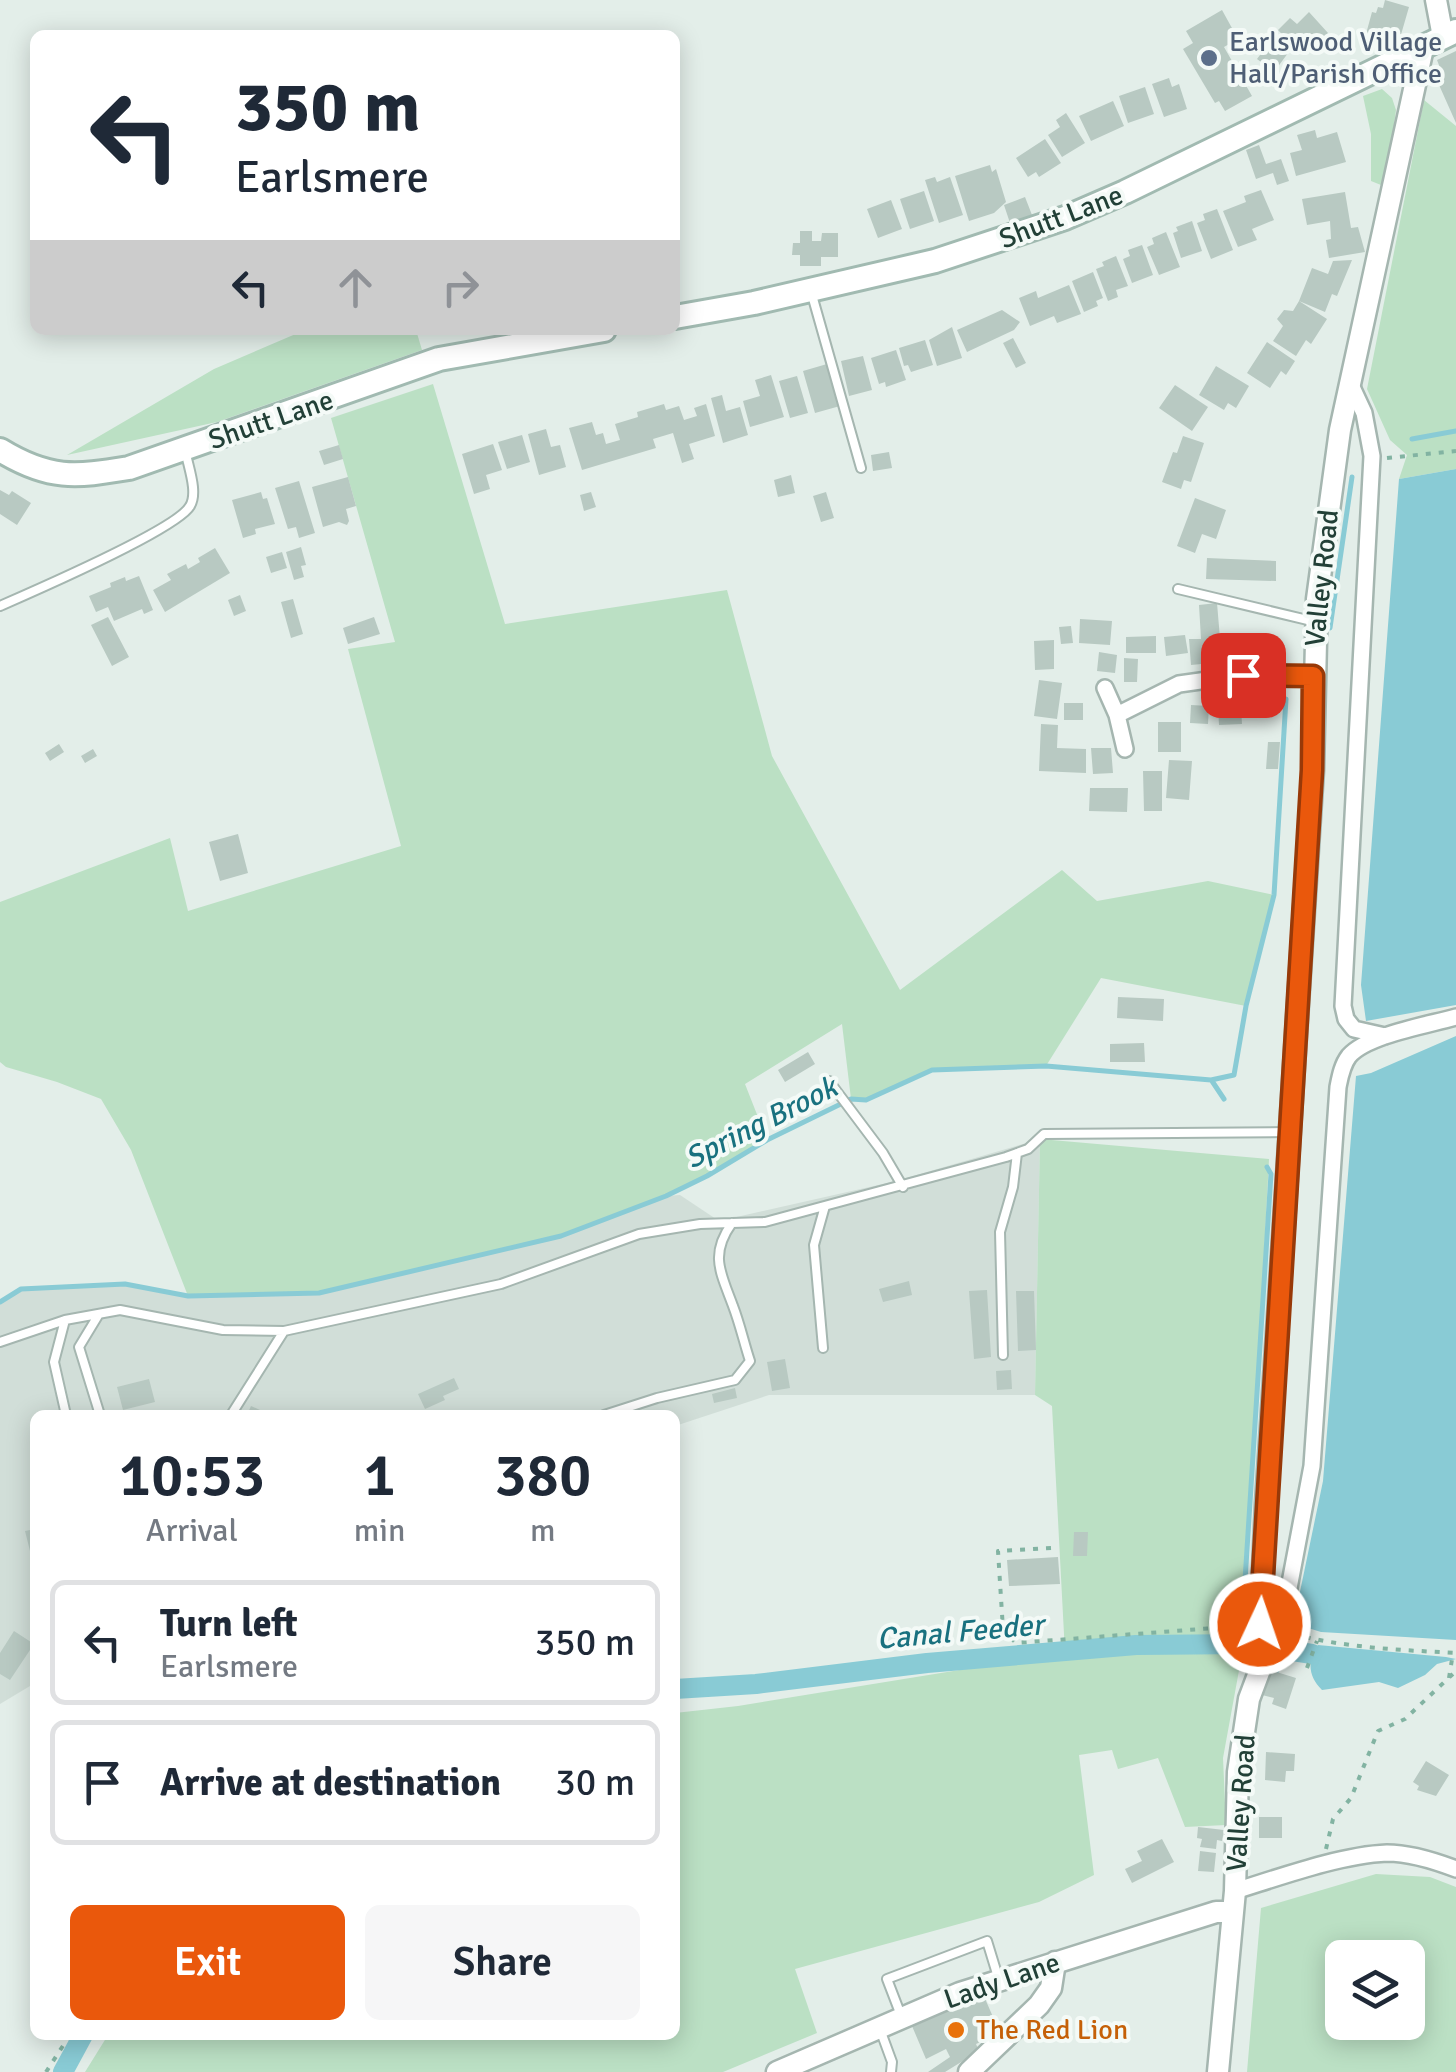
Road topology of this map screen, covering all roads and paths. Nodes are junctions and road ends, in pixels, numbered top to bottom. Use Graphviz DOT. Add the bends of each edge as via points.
graph roads {
  1 [pos="1436,0"];
  2 [pos="1441,39"];
  3 [pos="811,291"];
  4 [pos="680,317"];
  5 [pos="576,335"];
  6 [pos="1352,385"];
  7 [pos="0,450"];
  8 [pos="184,450"];
  9 [pos="1456,451"];
  10 [pos="1372,456"];
  11 [pos="861,468"];
  12 [pos="1178,589"];
  13 [pos="0,606"];
  14 [pos="1316,622"];
  15 [pos="1313,676"];
  16 [pos="1105,688"];
  17 [pos="1117,715"];
  18 [pos="1124,749"];
  19 [pos="1456,1017"];
  20 [pos="1389,1036"];
  21 [pos="828,1081"];
  22 [pos="1289,1132"];
  23 [pos="1017,1153"];
  24 [pos="903,1187"];
  25 [pos="825,1206"];
  26 [pos="732,1223"];
  27 [pos="99,1314"];
  28 [pos="66,1320"];
  29 [pos="284,1331"];
  30 [pos="0,1342"];
  31 [pos="823,1348"];
  32 [pos="1003,1355"];
  33 [pos="65,1410"];
  34 [pos="99,1410"];
  35 [pos="234,1410"];
  36 [pos="620,1410"];
  37 [pos="1051,1548"];
  38 [pos="1238,1626"];
  39 [pos="1279,1630"];
  40 [pos="1317,1643"];
  41 [pos="1454,1654"];
  42 [pos="1264,1659"];
  43 [pos="1307,1668"];
  44 [pos="1456,1671"];
  45 [pos="1449,1678"];
  46 [pos="1322,1866"];
  47 [pos="1456,1868"];
  48 [pos="1234,1902"];
  49 [pos="1056,1962"];
  50 [pos="1000,1981"];
  51 [pos="902,2018"];
  52 [pos="880,2028"];
  53 [pos="67,2040"];
  54 [pos="46,2072"];
  55 [pos="777,2072"];
  56 [pos="891,2072"];
  57 [pos="969,2072"];
  58 [pos="1218,2072"];
  1 -- 2 [label="street"];
  2 -- 3 [label="main road, Shutt Lane" via="1065,218 936,262"];
  2 -- 6 [label="street, Valley Road"];
  3 -- 4 [label="main road, Shutt Lane"];
  3 -- 11 [label="lane"];
  5 -- 8 [label="main road, Shutt Lane" via="439,359"];
  6 -- 10 [label="street"];
  6 -- 14 [label="street, Valley Road" via="1340,430"];
  7 -- 8 [label="main road, Shutt Lane" via="46,474 82,476"];
  8 -- 13 [label="lane" via="193,490 184,514"];
  9 -- 10 [label="path"];
  10 -- 20 [label="street" via="1343,1006 1354,1029"];
  12 -- 14 [label="lane"];
  14 -- 15 [label="street, Valley Road"];
  15 -- 17 [label="street" via="1243,675 1179,684"];
  15 -- 22 [label="street, Valley Road"];
  16 -- 17 [label="street"];
  17 -- 18 [label="street"];
  19 -- 20 [label="street"];
  20 -- 39 [label="street" via="1350,1056 1338,1087 1312,1466"];
  21 -- 24 [label="lane"];
  22 -- 23 [label="lane" via="1044,1134"];
  22 -- 42 [label="street, Valley Road" via="1266,1504"];
  23 -- 24 [label="lane"];
  23 -- 32 [label="lane" via="1000,1232"];
  24 -- 25 [label="lane"];
  25 -- 26 [label="lane"];
  25 -- 31 [label="lane" via="814,1245"];
  26 -- 29 [label="lane" via="639,1234 500,1284"];
  26 -- 36 [label="lane" via="720,1240 719,1274 750,1361 734,1380"];
  27 -- 28 [label="lane"];
  27 -- 29 [label="lane" via="120,1310 223,1330"];
  27 -- 34 [label="lane" via="80,1347"];
  28 -- 30 [label="lane"];
  28 -- 33 [label="lane" via="54,1362"];
  29 -- 35 [label="lane"];
  37 -- 38 [label="path" via="998,1552 1003,1628 1016,1643"];
  39 -- 40 [label="path"];
  39 -- 42 [label="street"];
  40 -- 41 [label="path"];
  40 -- 43 [label="path"];
  41 -- 45 [label="path"];
  42 -- 48 [label="street, Valley Road" via="1249,1699 1238,1772"];
  44 -- 45 [label="path"];
  45 -- 46 [label="path" via="1405,1720 1378,1730 1351,1798 1333,1819"];
  46 -- 47 [label="street" via="1388,1853"];
  46 -- 48 [label="street"];
  48 -- 49 [label="street, Lady Lane"];
  48 -- 58 [label="street, Valley Road"];
  49 -- 50 [label="street, Lady Lane"];
  49 -- 57 [label="street" via="1051,1988 1038,2005"];
  50 -- 51 [label="street, Lady Lane"];
  50 -- 51 [label="lane" via="987,1941 913,1968 887,1979"];
  51 -- 52 [label="street, Lady Lane"];
  52 -- 55 [label="street, Lady Lane"];
  52 -- 56 [label="lane"];
  53 -- 54 [label="path"];
}
